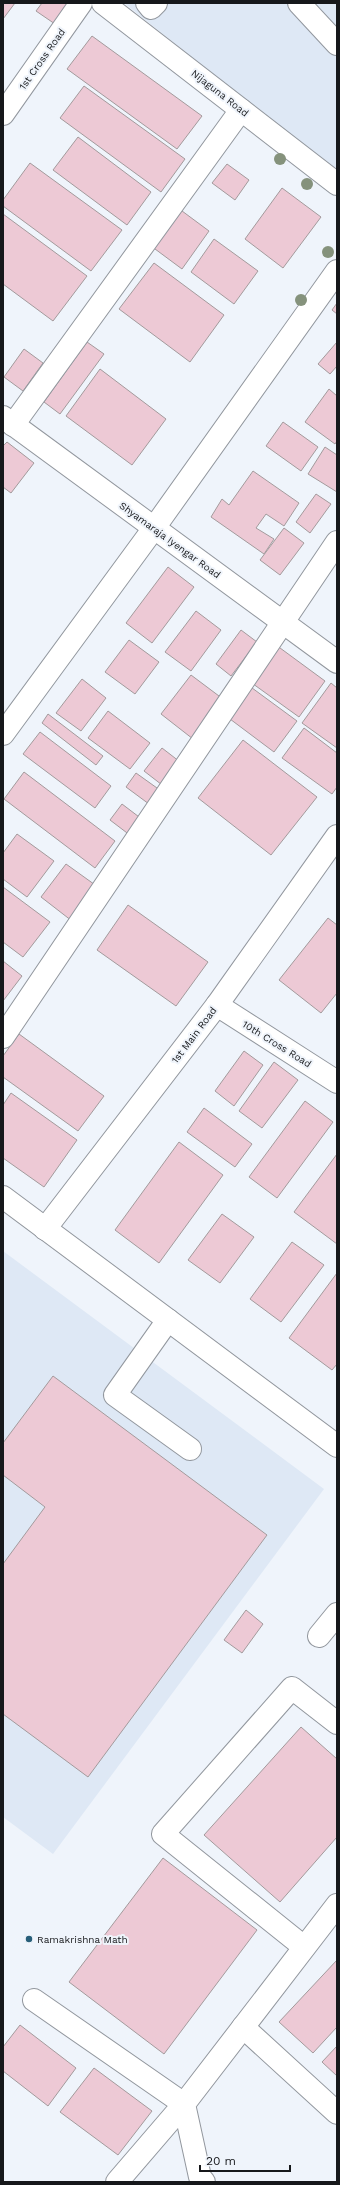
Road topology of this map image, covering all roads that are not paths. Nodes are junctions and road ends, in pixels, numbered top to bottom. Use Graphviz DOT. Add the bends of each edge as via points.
graph roads {
  1 [pos="81,3"];
  2 [pos="103,3"];
  3 [pos="147,3"];
  4 [pos="156,3"];
  5 [pos="298,3"];
  6 [pos="337,44"];
  7 [pos="241,110"];
  8 [pos="3,114"];
  9 [pos="337,184"];
  10 [pos="337,271"];
  11 [pos="8,421"];
  12 [pos="154,528"];
  13 [pos="337,542"];
  14 [pos="282,622"];
  15 [pos="337,662"];
  16 [pos="3,734"];
  17 [pos="337,836"];
  18 [pos="217,1005"];
  19 [pos="3,1037"];
  20 [pos="337,1082"];
  21 [pos="3,1197"];
  22 [pos="45,1229"];
  23 [pos="168,1320"];
  24 [pos="337,1446"];
  25 [pos="190,1449"];
  26 [pos="337,1614"];
  27 [pos="320,1636"];
  28 [pos="337,1723"];
  29 [pos="337,1905"];
  30 [pos="304,1947"];
  31 [pos="34,2000"];
  32 [pos="243,2027"];
  33 [pos="184,2104"];
  34 [pos="337,2113"];
  35 [pos="117,2182"];
  36 [pos="204,2182"];
  1 -- 8 [label="street, 1st Cross Road"];
  2 -- 7 [label="street, Nijaguna Road"];
  3 -- 4 [label="street" via="151,8"];
  5 -- 6 [label="street"];
  7 -- 9 [label="street, Nijaguna Road"];
  7 -- 11 [label="street"];
  10 -- 12 [label="street"];
  11 -- 12 [label="street, Shyamaraja Iyengar Road"];
  12 -- 14 [label="street, Shyamaraja Iyengar Road"];
  12 -- 16 [label="street"];
  13 -- 14 [label="street"];
  14 -- 15 [label="street, Shyamaraja Iyengar Road"];
  14 -- 19 [label="street"];
  17 -- 18 [label="street, 1st Main Road"];
  18 -- 20 [label="street, 10th Cross Road"];
  18 -- 22 [label="street, 1st Main Road"];
  21 -- 22 [label="street"];
  22 -- 23 [label="street"];
  23 -- 24 [label="street"];
  23 -- 25 [label="street" via="115,1395"];
  26 -- 27 [label="street"];
  28 -- 30 [label="street" via="292,1688 163,1834"];
  29 -- 30 [label="street"];
  30 -- 32 [label="street"];
  31 -- 33 [label="street"];
  32 -- 33 [label="street"];
  32 -- 34 [label="street"];
  33 -- 35 [label="street"];
  33 -- 36 [label="street" via="200,2177"];
}
